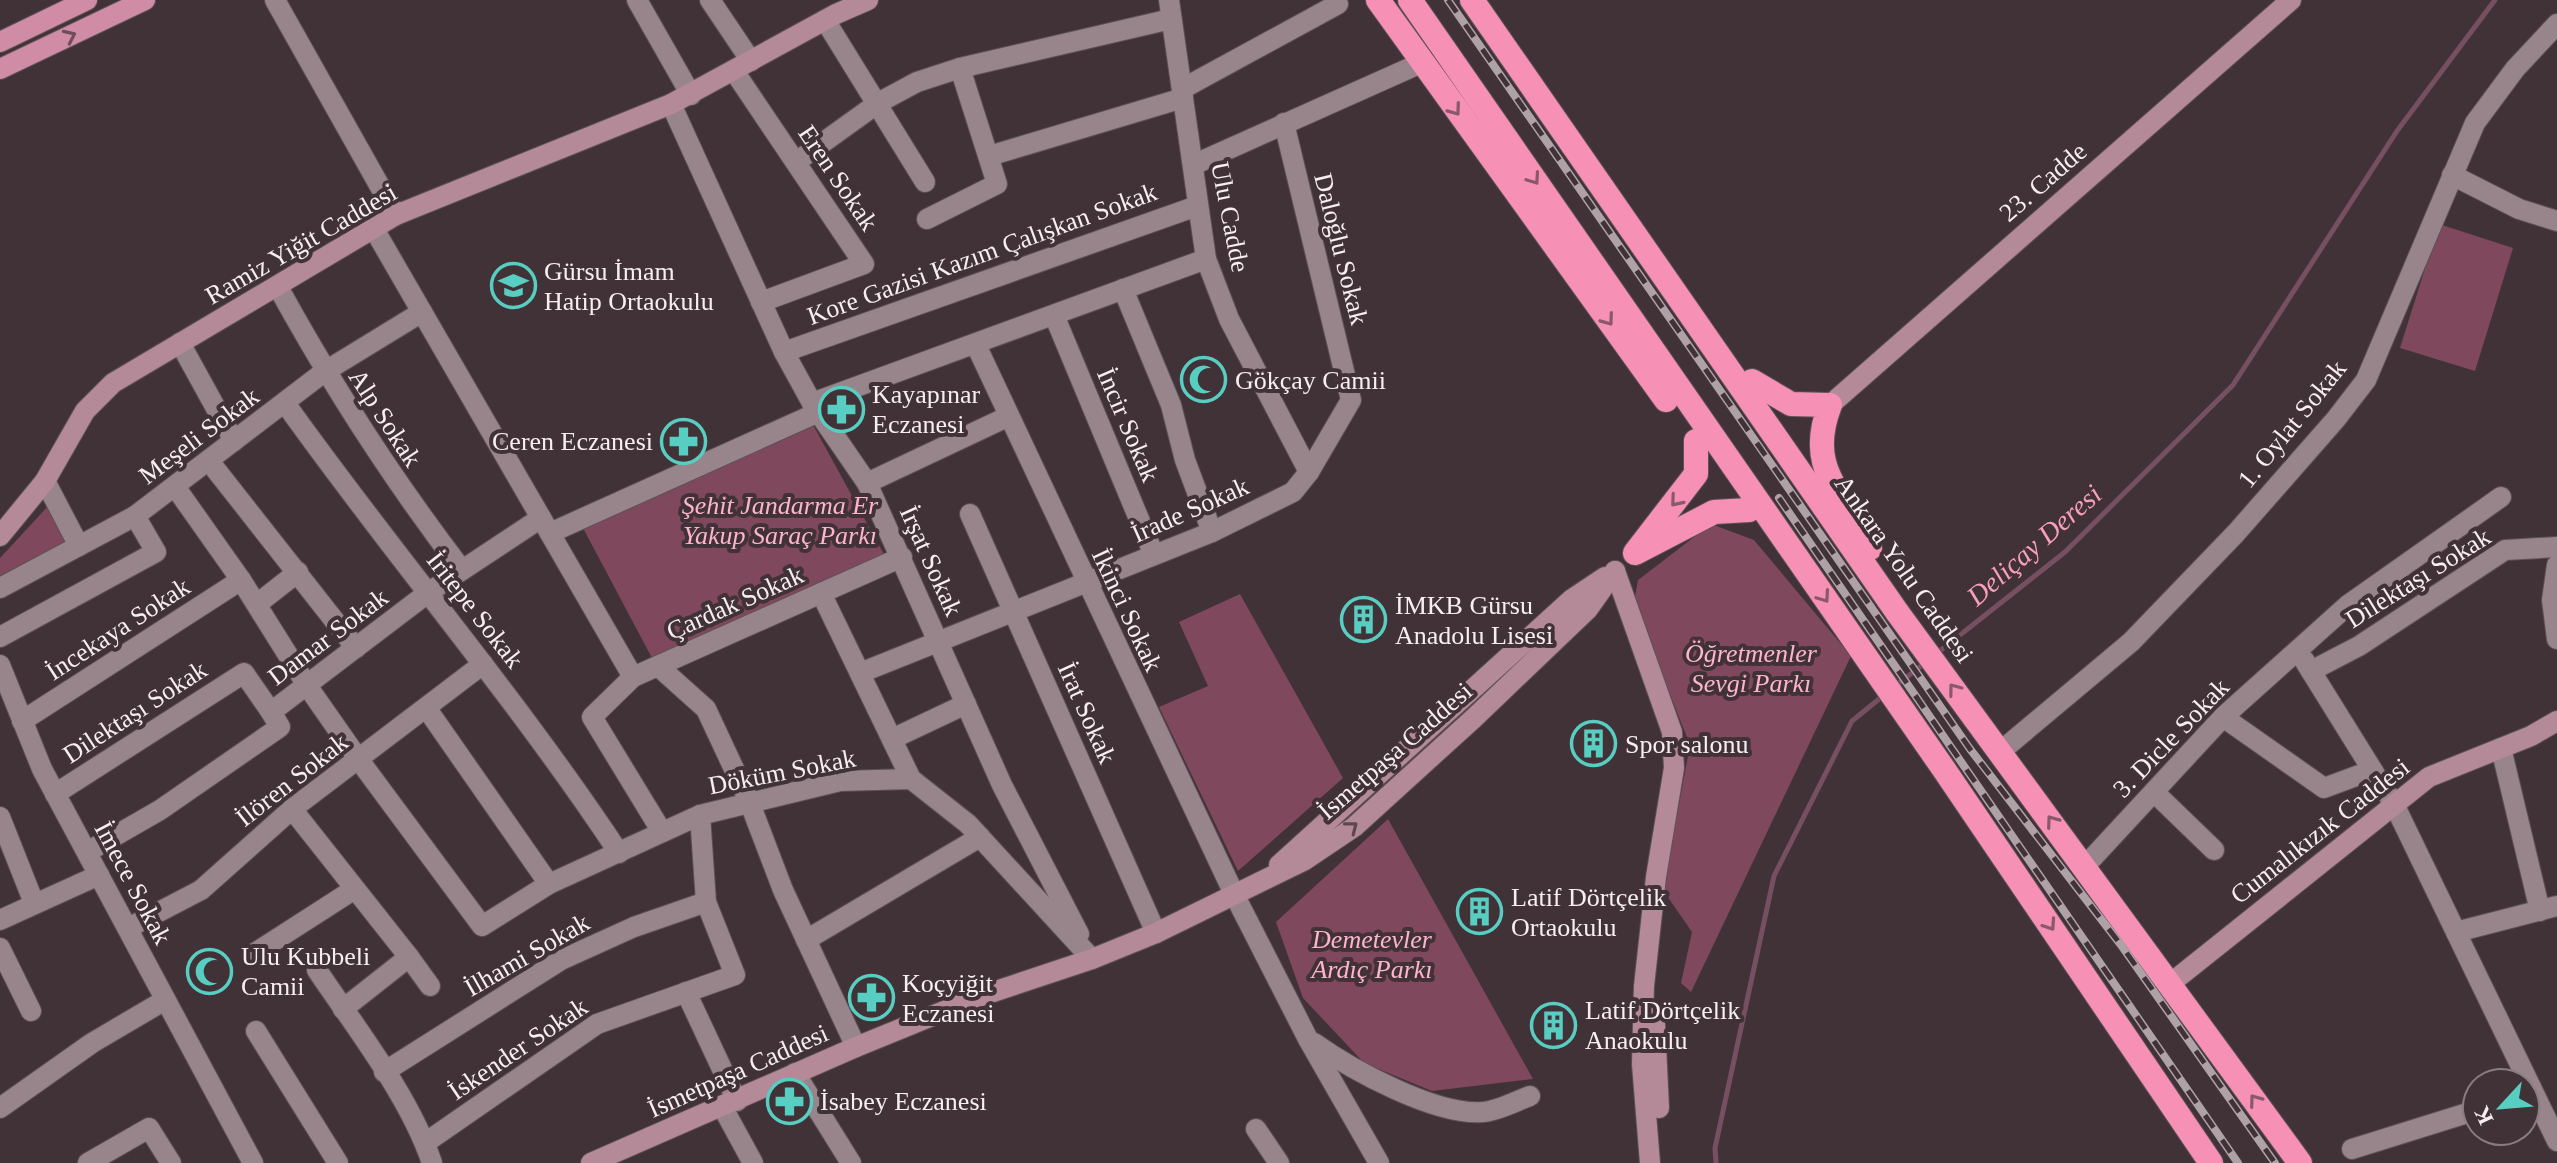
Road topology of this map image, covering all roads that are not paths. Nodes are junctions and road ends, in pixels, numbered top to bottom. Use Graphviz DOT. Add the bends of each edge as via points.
graph roads {
  1 [pos="87,0"];
  2 [pos="145,0"];
  3 [pos="275,0"];
  4 [pos="637,0"];
  5 [pos="710,0"];
  6 [pos="868,0"];
  7 [pos="1378,0"];
  8 [pos="1410,0"];
  9 [pos="1472,0"];
  10 [pos="1486,0"];
  11 [pos="2291,0"];
  12 [pos="1338,4"];
  13 [pos="1170,10"];
  14 [pos="829,11"];
  15 [pos="2557,24"];
  16 [pos="0,42"];
  17 [pos="1421,63"];
  18 [pos="743,66"];
  19 [pos="960,68"];
  20 [pos="0,69"];
  21 [pos="1183,94"];
  22 [pos="691,95"];
  23 [pos="878,103"];
  24 [pos="671,104"];
  25 [pos="1284,123"];
  26 [pos="989,156"];
  27 [pos="796,162"];
  28 [pos="1193,165"];
  29 [pos="2452,175"];
  30 [pos="925,182"];
  31 [pos="1197,206"];
  32 [pos="396,215"];
  33 [pos="927,219"];
  34 [pos="2557,221"];
  35 [pos="374,229"];
  36 [pos="1206,259"];
  37 [pos="278,287"];
  38 [pos="1123,289"];
  39 [pos="761,302"];
  40 [pos="422,312"];
  41 [pos="1054,315"];
  42 [pos="180,343"];
  43 [pos="976,345"];
  44 [pos="784,352"];
  45 [pos="324,372"];
  46 [pos="1752,381"];
  47 [pos="285,403"];
  48 [pos="1830,405"];
  49 [pos="816,407"];
  50 [pos="1007,417"];
  51 [pos="234,441"];
  52 [pos="1696,441"];
  53 [pos="209,461"];
  54 [pos="1309,472"];
  55 [pos="45,481"];
  56 [pos="867,483"];
  57 [pos="176,488"];
  58 [pos="2501,497"];
  59 [pos="1749,510"];
  60 [pos="970,514"];
  61 [pos="135,516"];
  62 [pos="546,526"];
  63 [pos="1212,532"];
  64 [pos="1844,533"];
  65 [pos="0,536"];
  66 [pos="79,546"];
  67 [pos="2557,547"];
  68 [pos="1635,553"];
  69 [pos="1154,555"];
  70 [pos="1795,556"];
  71 [pos="902,557"];
  72 [pos="2557,565"];
  73 [pos="462,570"];
  74 [pos="1615,571"];
  75 [pos="298,572"];
  76 [pos="241,580"];
  77 [pos="1085,583"];
  78 [pos="0,588"];
  79 [pos="429,592"];
  80 [pos="821,593"];
  81 [pos="257,604"];
  82 [pos="1893,606"];
  83 [pos="1013,611"];
  84 [pos="0,637"];
  85 [pos="2557,639"];
  86 [pos="938,641"];
  87 [pos="356,648"];
  88 [pos="2298,650"];
  89 [pos="483,664"];
  90 [pos="0,665"];
  91 [pos="658,666"];
  92 [pos="2311,671"];
  93 [pos="860,673"];
  94 [pos="633,677"];
  95 [pos="308,687"];
  96 [pos="966,704"];
  97 [pos="427,709"];
  98 [pos="271,712"];
  99 [pos="2223,717"];
  100 [pos="22,721"];
  101 [pos="2556,724"];
  102 [pos="892,739"];
  103 [pos="2501,748"];
  104 [pos="2001,751"];
  105 [pos="359,760"];
  106 [pos="911,779"];
  107 [pos="2378,779"];
  108 [pos="2154,792"];
  109 [pos="55,794"];
  110 [pos="749,801"];
  111 [pos="2394,804"];
  112 [pos="292,809"];
  113 [pos="700,815"];
  114 [pos="0,817"];
  115 [pos="662,832"];
  116 [pos="980,837"];
  117 [pos="2214,850"];
  118 [pos="87,852"];
  119 [pos="619,853"];
  120 [pos="2085,866"];
  121 [pos="99,875"];
  122 [pos="549,884"];
  123 [pos="353,890"];
  124 [pos="1235,896"];
  125 [pos="706,902"];
  126 [pos="34,903"];
  127 [pos="2548,909"];
  128 [pos="0,920"];
  129 [pos="128,928"];
  130 [pos="1649,929"];
  131 [pos="2456,932"];
  132 [pos="1156,933"];
  133 [pos="806,940"];
  134 [pos="0,948"];
  135 [pos="255,953"];
  136 [pos="409,957"];
  137 [pos="1092,959"];
  138 [pos="317,970"];
  139 [pos="2171,983"];
  140 [pos="430,986"];
  141 [pos="686,992"];
  142 [pos="165,1000"];
  143 [pos="343,1009"];
  144 [pos="31,1011"];
  145 [pos="256,1031"];
  146 [pos="1308,1039"];
  147 [pos="856,1047"];
  148 [pos="2523,1067"];
  149 [pos="384,1072"];
  150 [pos="795,1073"];
  151 [pos="1530,1096"];
  152 [pos="730,1104"];
  153 [pos="2541,1105"];
  154 [pos="0,1108"];
  155 [pos="2461,1115"];
  156 [pos="1256,1129"];
  157 [pos="2557,1141"];
  158 [pos="425,1143"];
  159 [pos="2352,1149"];
  160 [pos="88,1163"];
  161 [pos="171,1163"];
  162 [pos="253,1163"];
  163 [pos="338,1163"];
  164 [pos="432,1163"];
  165 [pos="591,1163"];
  166 [pos="753,1163"];
  167 [pos="851,1163"];
  168 [pos="1279,1163"];
  169 [pos="1379,1163"];
  170 [pos="1650,1163"];
  171 [pos="1661,1163"];
  172 [pos="2211,1163"];
  173 [pos="2300,1163"];
  1 -- 16 [label="main road"];
  20 -- 2 [label="main road, one-way"];
  3 -- 32 [label="street"];
  4 -- 22 [label="street"];
  5 -- 18 [label="street, Eren Sokak"];
  6 -- 14 [label="main road, Ramiz Yiğit Caddesi"];
  7 -- 17 [label="highway"];
  8 -- 70 [label="highway, one-way"];
  9 -- 64 [label="highway, Ankara Yolu Caddesi"];
  10 -- 46 [label="highway"];
  11 -- 48 [label="main road, 23. Cadde"];
  12 -- 21 [label="street"];
  13 -- 19 [label="street"];
  13 -- 21 [label="street, Ulu Cadde"];
  14 -- 18 [label="main road, Ramiz Yiğit Caddesi"];
  14 -- 23 [label="street"];
  15 -- 29 [label="street, 1. Oylat Sokak" via="2475,123"];
  17 -- 25 [label="street"];
  17 -- 52 [label="highway, one-way"];
  18 -- 22 [label="main road, Ramiz Yiğit Caddesi"];
  18 -- 27 [label="street, Eren Sokak"];
  19 -- 23 [label="street" via="917,82"];
  19 -- 26 [label="street"];
  21 -- 26 [label="street"];
  21 -- 28 [label="street, Ulu Cadde"];
  22 -- 24 [label="main road, Ramiz Yiğit Caddesi"];
  23 -- 27 [label="street"];
  23 -- 30 [label="street"];
  24 -- 32 [label="main road, Ramiz Yiğit Caddesi"];
  24 -- 39 [label="street, İrşat Sokak"];
  25 -- 28 [label="street"];
  25 -- 54 [label="street, Daloğlu Sokak" via="1351,400"];
  26 -- 33 [label="street" via="997,184"];
  27 -- 39 [label="street, Eren Sokak" via="864,264"];
  28 -- 31 [label="street, Ulu Cadde"];
  29 -- 34 [label="street" via="2519,209"];
  29 -- 104 [label="street, 1. Oylat Sokak" via="2366,380 2336,419 2131,642"];
  31 -- 36 [label="street, Ulu Cadde"];
  31 -- 44 [label="street, Kore Gazisi Kazım Çalışkan Sokak"];
  32 -- 35 [label="main road, Ramiz Yiğit Caddesi"];
  35 -- 37 [label="main road, Ramiz Yiğit Caddesi"];
  35 -- 40 [label="street"];
  36 -- 38 [label="street, Damar Sokak"];
  36 -- 54 [label="street, Ulu Cadde" via="1229,319"];
  37 -- 42 [label="main road, Ramiz Yiğit Caddesi"];
  37 -- 45 [label="street, Alp Sokak"];
  38 -- 41 [label="street, Damar Sokak"];
  38 -- 63 [label="street" via="1171,405"];
  39 -- 44 [label="street, İrşat Sokak"];
  40 -- 45 [label="street, Meşeli Sokak"];
  40 -- 62 [label="street"];
  41 -- 43 [label="street, Damar Sokak"];
  41 -- 69 [label="street, İncir Sokak"];
  42 -- 51 [label="street"];
  42 -- 55 [label="main road, Ramiz Yiğit Caddesi" via="113,383 85,411"];
  43 -- 49 [label="street, Damar Sokak"];
  43 -- 50 [label="street, İkinci Sokak"];
  44 -- 49 [label="street, İrşat Sokak"];
  45 -- 47 [label="street, Meşeli Sokak"];
  45 -- 73 [label="street, Alp Sokak" via="394,480"];
  46 -- 48 [label="highway" via="1791,404"];
  46 -- 64 [label="highway"];
  47 -- 51 [label="street, Meşeli Sokak"];
  47 -- 79 [label="street, İritepe Sokak" via="367,519"];
  48 -- 82 [label="highway" via="1820,441 1822,461 1867,542"];
  49 -- 56 [label="street, İrşat Sokak"];
  49 -- 62 [label="street, Damar Sokak"];
  50 -- 56 [label="street"];
  50 -- 77 [label="street, İkinci Sokak"];
  51 -- 53 [label="street, Meşeli Sokak"];
  52 -- 59 [label="highway"];
  52 -- 68 [label="highway, one-way" via="1696,474"];
  53 -- 57 [label="street, Meşeli Sokak"];
  53 -- 75 [label="street"];
  54 -- 63 [label="street, İrade Sokak" via="1293,492"];
  55 -- 65 [label="main road, Ramiz Yiğit Caddesi"];
  55 -- 66 [label="street"];
  56 -- 71 [label="street, İrşat Sokak"];
  57 -- 61 [label="street, Meşeli Sokak"];
  57 -- 76 [label="street"];
  58 -- 88 [label="street, 3. Dicle Sokak" via="2348,605"];
  59 -- 68 [label="highway" via="1714,512"];
  59 -- 70 [label="highway"];
  60 -- 83 [label="street, İrat Sokak"];
  61 -- 66 [label="street, Meşeli Sokak"];
  61 -- 84 [label="street" via="156,552"];
  62 -- 73 [label="street, Damar Sokak"];
  62 -- 94 [label="street"];
  63 -- 69 [label="street, İrade Sokak"];
  64 -- 82 [label="highway, Ankara Yolu Caddesi"];
  66 -- 78 [label="street, Meşeli Sokak"];
  67 -- 92 [label="street, Dilektaşı Sokak" via="2505,550 2359,646"];
  68 -- 74 [label="main road, İsmetpaşa Caddesi"];
  69 -- 77 [label="street, İrade Sokak"];
  70 -- 172 [label="highway, one-way"];
  71 -- 80 [label="street, Çardak Sokak"];
  71 -- 86 [label="street, İrşat Sokak"];
  72 -- 85 [label="street" via="2552,600"];
  73 -- 79 [label="street, Damar Sokak"];
  74 -- 124 [label="main road, İsmetpaşa Caddesi" via="1588,609 1467,710 1354,827"];
  74 -- 130 [label="main road" via="1672,732 1674,768"];
  75 -- 81 [label="street"];
  75 -- 87 [label="street"];
  76 -- 81 [label="street"];
  76 -- 100 [label="street, İncekaya Sokak"];
  77 -- 83 [label="street, İrade Sokak"];
  77 -- 124 [label="street, İkinci Sokak"];
  79 -- 87 [label="street, Damar Sokak"];
  79 -- 89 [label="street, İritepe Sokak"];
  80 -- 91 [label="street, Çardak Sokak"];
  80 -- 93 [label="street"];
  81 -- 95 [label="street"];
  104 -- 82 [label="highway, Ankara Yolu Caddesi, one-way"];
  83 -- 86 [label="street, İrade Sokak"];
  83 -- 132 [label="street, İrat Sokak"];
  86 -- 93 [label="street, İrade Sokak"];
  86 -- 96 [label="street, İrşat Sokak"];
  87 -- 95 [label="street, Damar Sokak"];
  88 -- 92 [label="street"];
  88 -- 99 [label="street, 3. Dicle Sokak"];
  89 -- 97 [label="street, İlören Sokak"];
  89 -- 119 [label="street, İritepe Sokak" via="558,760"];
  90 -- 100 [label="street, İmece Sokak"];
  91 -- 94 [label="street, Çardak Sokak"];
  91 -- 110 [label="street" via="706,709"];
  92 -- 107 [label="street"];
  93 -- 102 [label="street"];
  94 -- 115 [label="street" via="592,717"];
  95 -- 98 [label="street, Damar Sokak"];
  95 -- 105 [label="street"];
  96 -- 102 [label="street"];
  96 -- 137 [label="street, İrşat Sokak"];
  97 -- 105 [label="street, İlören Sokak"];
  97 -- 122 [label="street"];
  98 -- 109 [label="street, Dilektaşı Sokak" via="244,673"];
  98 -- 118 [label="street, Damar Sokak" via="280,727 160,810"];
  99 -- 107 [label="street" via="2324,788 2359,775"];
  99 -- 108 [label="street, 3. Dicle Sokak"];
  100 -- 109 [label="street, İmece Sokak"];
  101 -- 103 [label="main road, Cumalıkızık Caddesi"];
  102 -- 106 [label="street"];
  103 -- 111 [label="main road, Cumalıkızık Caddesi" via="2429,777"];
  103 -- 127 [label="street"];
  120 -- 104 [label="highway, Ankara Yolu Caddesi, one-way"];
  105 -- 112 [label="street, İlören Sokak"];
  105 -- 122 [label="street, Döküm Sokak" via="482,926"];
  106 -- 110 [label="street, Döküm Sokak" via="840,781"];
  106 -- 116 [label="street"];
  107 -- 111 [label="street"];
  108 -- 117 [label="street"];
  108 -- 120 [label="street, 3. Dicle Sokak"];
  109 -- 118 [label="street, İmece Sokak"];
  110 -- 113 [label="street, Döküm Sokak"];
  110 -- 133 [label="street"];
  111 -- 131 [label="street"];
  111 -- 139 [label="main road, Cumalıkızık Caddesi"];
  112 -- 123 [label="street"];
  112 -- 129 [label="street, İlören Sokak" via="201,890"];
  113 -- 115 [label="street, Döküm Sokak"];
  113 -- 125 [label="street"];
  114 -- 126 [label="street"];
  115 -- 119 [label="street, Döküm Sokak"];
  116 -- 133 [label="street"];
  116 -- 137 [label="street"];
  118 -- 121 [label="street, İmece Sokak"];
  119 -- 122 [label="street, Döküm Sokak"];
  120 -- 139 [label="highway, Ankara Yolu Caddesi"];
  121 -- 126 [label="street"];
  121 -- 129 [label="street, İmece Sokak"];
  123 -- 135 [label="street"];
  123 -- 136 [label="street"];
  124 -- 132 [label="main road, İsmetpaşa Caddesi"];
  124 -- 146 [label="street, İkinci Sokak"];
  125 -- 141 [label="street, İskender Sokak" via="735,975"];
  125 -- 149 [label="street, İlhami Sokak" via="561,960"];
  126 -- 128 [label="street"];
  127 -- 131 [label="street"];
  129 -- 142 [label="street, İmece Sokak"];
  130 -- 170 [label="main road" via="1642,1064"];
  130 -- 171 [label="main road"];
  131 -- 148 [label="street"];
  132 -- 137 [label="main road, İsmetpaşa Caddesi"];
  133 -- 147 [label="street"];
  134 -- 144 [label="street"];
  136 -- 140 [label="street"];
  136 -- 143 [label="street"];
  137 -- 147 [label="main road, İsmetpaşa Caddesi" via="981,996"];
  138 -- 143 [label="street"];
  173 -- 139 [label="highway, Ankara Yolu Caddesi, one-way"];
  141 -- 152 [label="street"];
  141 -- 158 [label="street, İskender Sokak" via="597,1024"];
  142 -- 154 [label="street" via="92,1043"];
  142 -- 162 [label="street, İmece Sokak"];
  143 -- 149 [label="street"];
  145 -- 163 [label="street"];
  146 -- 151 [label="street" via="1356,1073 1434,1104 1483,1112"];
  146 -- 169 [label="street, İkinci Sokak"];
  147 -- 150 [label="main road, İsmetpaşa Caddesi"];
  149 -- 158 [label="street"];
  150 -- 152 [label="main road, İsmetpaşa Caddesi"];
  150 -- 167 [label="street"];
  152 -- 165 [label="main road, İsmetpaşa Caddesi"];
  152 -- 166 [label="street"];
  153 -- 157 [label="street"];
  155 -- 159 [label="street"];
  156 -- 168 [label="street"];
  158 -- 164 [label="street"];
  160 -- 161 [label="street" via="149,1128"];
}
